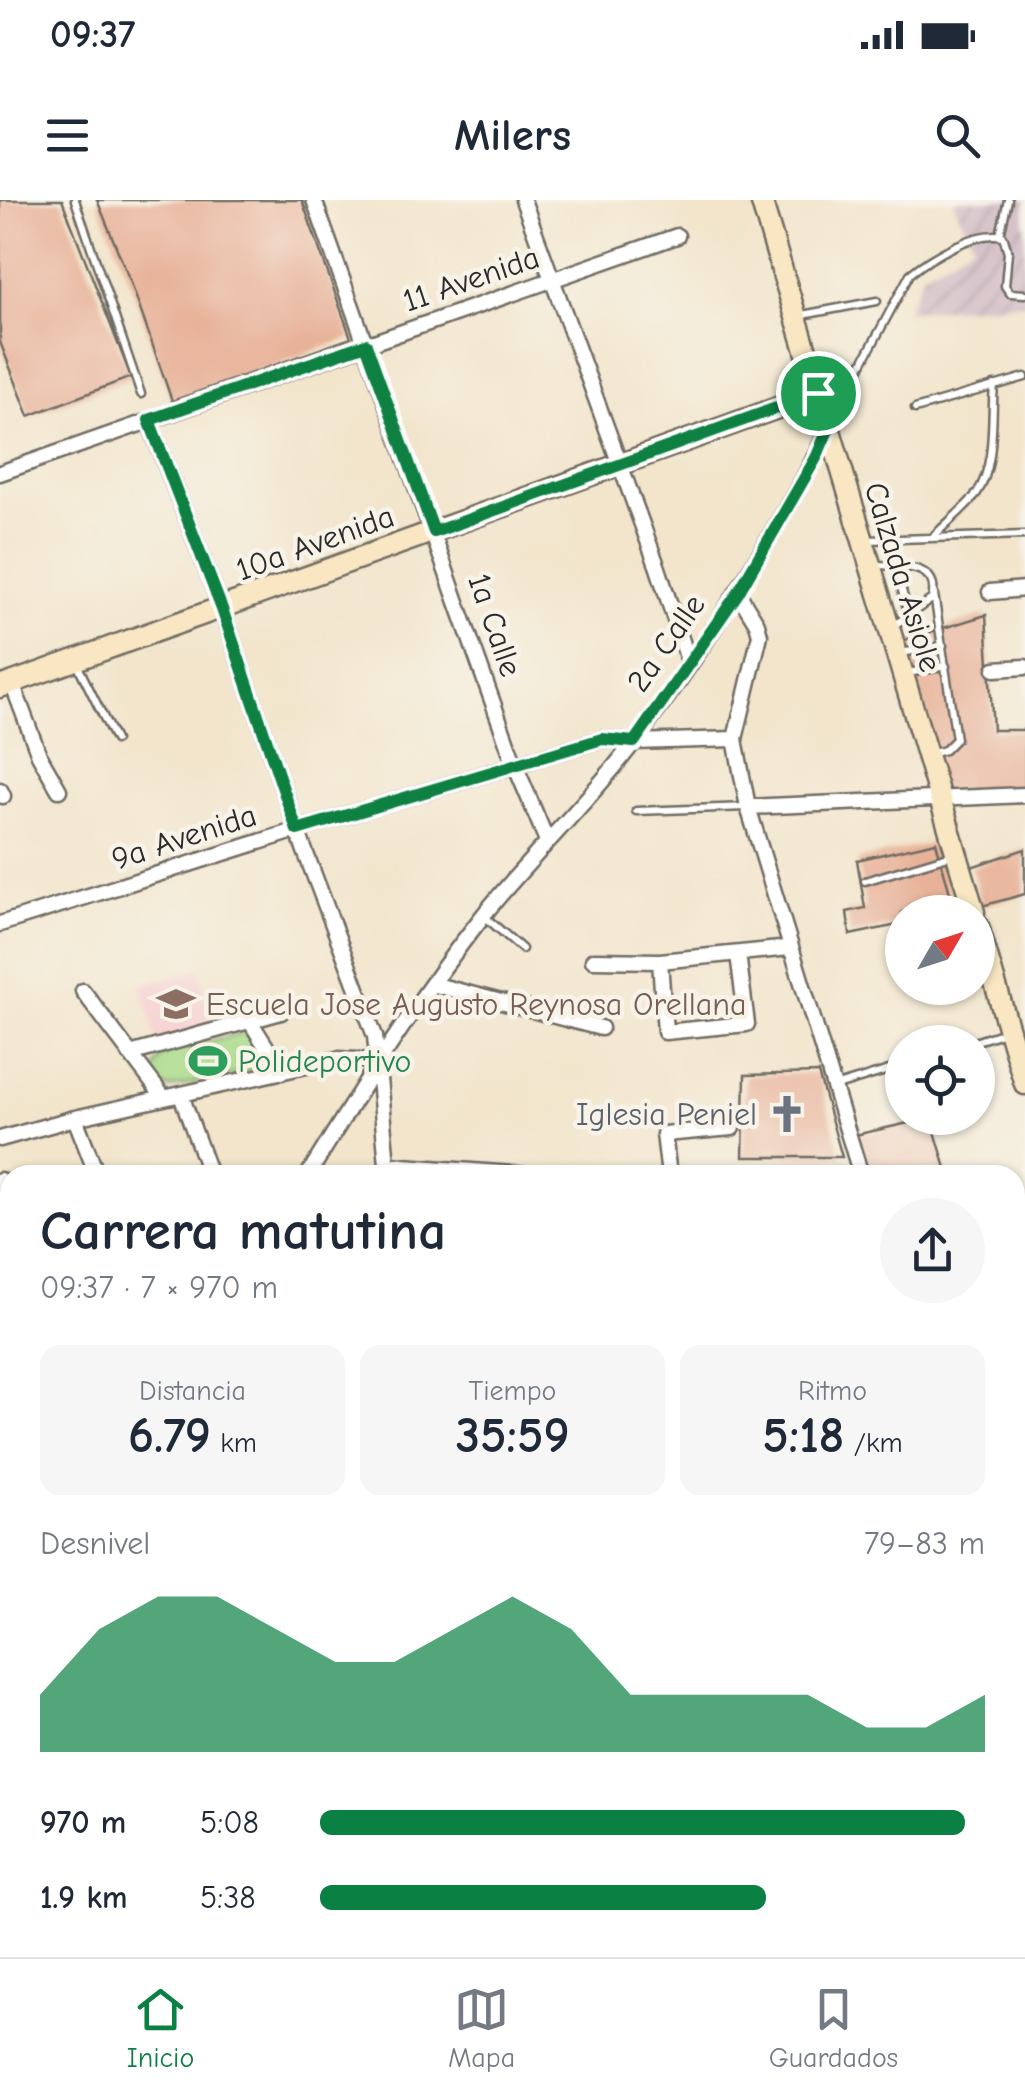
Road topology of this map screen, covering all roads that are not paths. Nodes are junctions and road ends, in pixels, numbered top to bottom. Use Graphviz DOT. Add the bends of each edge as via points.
graph roads {
  1 [pos="75,200"];
  2 [pos="314,200"];
  3 [pos="523,200"];
  4 [pos="761,200"];
  5 [pos="1008,200"];
  6 [pos="1000,235"];
  7 [pos="677,236"];
  8 [pos="550,280"];
  9 [pos="1025,294"];
  10 [pos="877,301"];
  11 [pos="796,317"];
  12 [pos="366,344"];
  13 [pos="1025,377"];
  14 [pos="994,384"];
  15 [pos="818,393"];
  16 [pos="141,394"];
  17 [pos="915,408"];
  18 [pos="149,420"];
  19 [pos="828,430"];
  20 [pos="621,466"];
  21 [pos="0,473"];
  22 [pos="434,532"];
  23 [pos="1025,535"];
  24 [pos="932,538"];
  25 [pos="861,541"];
  26 [pos="868,565"];
  27 [pos="895,566"];
  28 [pos="1025,589"];
  29 [pos="990,592"];
  30 [pos="738,593"];
  31 [pos="934,594"];
  32 [pos="222,609"];
  33 [pos="910,615"];
  34 [pos="888,630"];
  35 [pos="943,646"];
  36 [pos="895,654"];
  37 [pos="75,661"];
  38 [pos="689,663"];
  39 [pos="946,666"];
  40 [pos="1025,667"];
  41 [pos="994,669"];
  42 [pos="902,674"];
  43 [pos="6,685"];
  44 [pos="735,739"];
  45 [pos="115,740"];
  46 [pos="634,742"];
  47 [pos="926,754"];
  48 [pos="515,765"];
  49 [pos="59,790"];
  50 [pos="1025,795"];
  51 [pos="939,798"];
  52 [pos="748,806"];
  53 [pos="636,811"];
  54 [pos="297,830"];
  55 [pos="548,841"];
  56 [pos="956,853"];
  57 [pos="865,881"];
  58 [pos="969,895"];
  59 [pos="484,915"];
  60 [pos="0,924"];
  61 [pos="790,948"];
  62 [pos="522,949"];
  63 [pos="738,954"];
  64 [pos="592,960"];
  65 [pos="660,961"];
  66 [pos="995,983"];
  67 [pos="432,984"];
  68 [pos="83,992"];
  69 [pos="281,1012"];
  70 [pos="250,1021"];
  71 [pos="601,1028"];
  72 [pos="1009,1030"];
  73 [pos="995,1035"];
  74 [pos="130,1054"];
  75 [pos="378,1061"];
  76 [pos="282,1072"];
  77 [pos="885,1072"];
  78 [pos="1025,1084"];
  79 [pos="834,1088"];
  80 [pos="181,1095"];
  81 [pos="164,1098"];
  82 [pos="75,1118"];
  83 [pos="732,1128"];
  84 [pos="0,1140"];
  85 [pos="93,1165"];
  86 [pos="206,1165"];
  87 [pos="314,1165"];
  88 [pos="388,1165"];
  89 [pos="668,1165"];
  90 [pos="858,1165"];
  1 -- 16 [label="lane"];
  2 -- 12 [label="street, 1a Calle"];
  3 -- 8 [label="street"];
  4 -- 11 [label="main road, Calzada Asiole"];
  5 -- 6 [label="lane"];
  6 -- 9 [label="lane" via="1008,252 1005,286"];
  6 -- 19 [label="lane" via="977,238 910,274"];
  7 -- 8 [label="street, 11 Avenida"];
  8 -- 12 [label="street, 11 Avenida"];
  8 -- 20 [label="street"];
  10 -- 11 [label="lane"];
  11 -- 15 [label="main road, Calzada Asiole"];
  12 -- 18 [label="street, 11 Avenida"];
  12 -- 22 [label="street, 1a Calle"];
  13 -- 14 [label="lane"];
  14 -- 17 [label="lane"];
  14 -- 24 [label="lane" via="982,483"];
  15 -- 19 [label="main road, Calzada Asiole"];
  15 -- 20 [label="main road, 10a Avenida"];
  18 -- 21 [label="street, 11 Avenida"];
  18 -- 32 [label="street"];
  19 -- 25 [label="main road, Calzada Asiole"];
  19 -- 30 [label="street, 2a Calle"];
  20 -- 22 [label="main road, 10a Avenida"];
  20 -- 38 [label="street"];
  22 -- 32 [label="main road, 10a Avenida"];
  22 -- 48 [label="street, 1a Calle"];
  23 -- 24 [label="lane"];
  24 -- 25 [label="lane"];
  25 -- 26 [label="main road, Calzada Asiole"];
  26 -- 27 [label="lane"];
  26 -- 34 [label="main road, Calzada Asiole"];
  27 -- 31 [label="lane" via="925,572"];
  27 -- 33 [label="lane"];
  28 -- 29 [label="street"];
  30 -- 38 [label="street, 2a Calle"];
  30 -- 44 [label="street" via="760,635"];
  31 -- 33 [label="lane"];
  31 -- 35 [label="lane"];
  32 -- 37 [label="main road, 10a Avenida"];
  32 -- 54 [label="street"];
  33 -- 34 [label="lane"];
  34 -- 36 [label="main road, Calzada Asiole"];
  35 -- 36 [label="lane"];
  35 -- 39 [label="lane"];
  36 -- 42 [label="main road, Calzada Asiole"];
  37 -- 43 [label="main road, 10a Avenida"];
  37 -- 45 [label="lane"];
  38 -- 46 [label="street, 2a Calle"];
  39 -- 42 [label="lane"];
  39 -- 47 [label="lane" via="956,739"];
  40 -- 41 [label="street"];
  42 -- 47 [label="main road, Calzada Asiole"];
  43 -- 49 [label="street"];
  44 -- 46 [label="street, 9a Avenida"];
  44 -- 52 [label="street"];
  46 -- 48 [label="street, 9a Avenida" via="602,739"];
  46 -- 55 [label="street, 2a Calle"];
  47 -- 51 [label="main road, Calzada Asiole"];
  48 -- 54 [label="street, 9a Avenida"];
  48 -- 55 [label="street, 1a Calle"];
  50 -- 51 [label="street"];
  51 -- 52 [label="street"];
  51 -- 56 [label="main road, Calzada Asiole"];
  52 -- 53 [label="lane"];
  52 -- 61 [label="street"];
  54 -- 60 [label="street, 9a Avenida"];
  54 -- 75 [label="street" via="375,1036"];
  55 -- 59 [label="street, 2a Calle"];
  56 -- 57 [label="lane"];
  56 -- 58 [label="main road, Calzada Asiole"];
  59 -- 62 [label="lane"];
  59 -- 67 [label="street, 2a Calle"];
  61 -- 63 [label="street"];
  61 -- 79 [label="street"];
  63 -- 65 [label="street"];
  63 -- 65 [label="street" via="747,1024 714,1028 665,1032"];
  64 -- 65 [label="street"];
  66 -- 72 [label="main road"];
  67 -- 71 [label="street"];
  67 -- 75 [label="street, 2a Calle"];
  68 -- 74 [label="street"];
  69 -- 70 [label="street"];
  70 -- 74 [label="street"];
  70 -- 76 [label="street"];
  72 -- 73 [label="lane"];
  72 -- 78 [label="main road"];
  74 -- 81 [label="street"];
  75 -- 76 [label="street" via="349,1058"];
  75 -- 87 [label="street, 2a Calle"];
  75 -- 88 [label="street"];
  76 -- 80 [label="street"];
  77 -- 79 [label="lane"];
  79 -- 90 [label="street"];
  80 -- 81 [label="street"];
  80 -- 86 [label="street"];
  81 -- 82 [label="street"];
  82 -- 84 [label="street"];
  82 -- 85 [label="street"];
  83 -- 89 [label="street" via="664,1134"];
}
